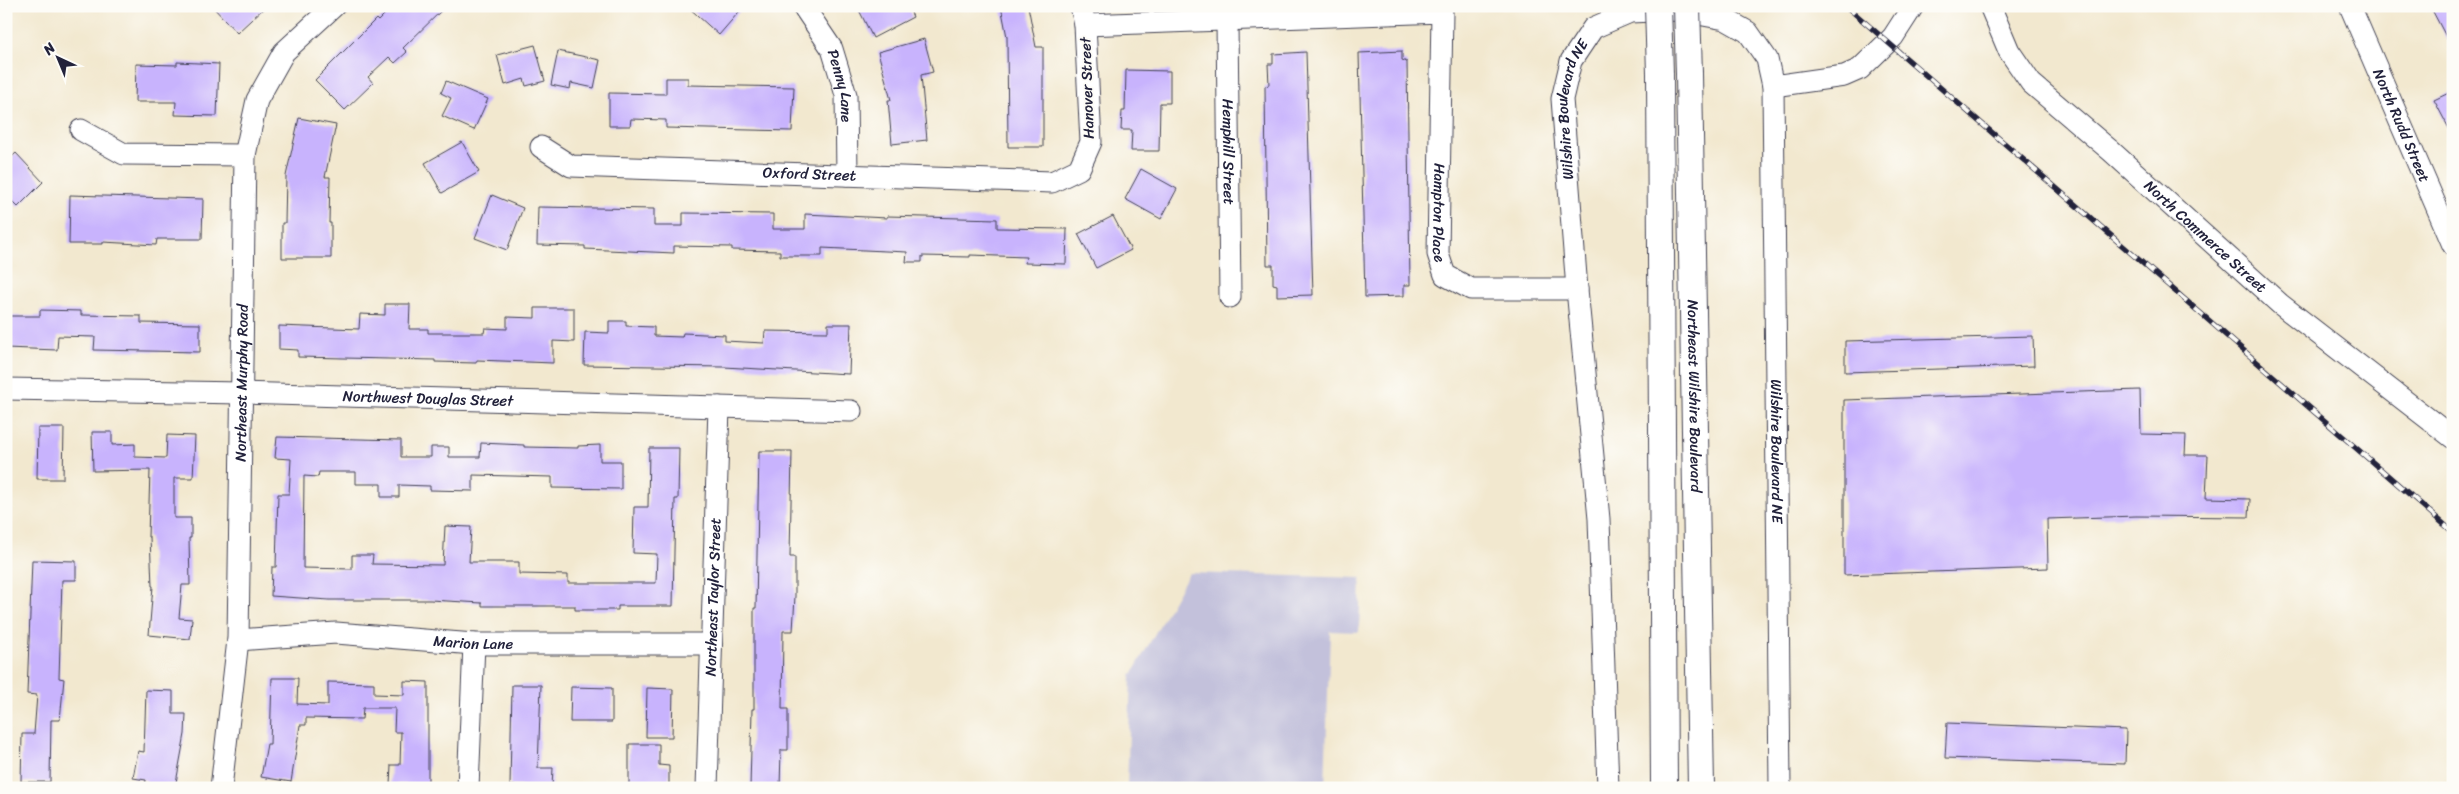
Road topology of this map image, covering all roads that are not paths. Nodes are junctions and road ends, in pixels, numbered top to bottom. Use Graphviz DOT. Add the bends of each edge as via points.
graph roads {
  1 [pos="334,6"];
  2 [pos="803,6"];
  3 [pos="1658,6"];
  4 [pos="1687,6"];
  5 [pos="1913,6"];
  6 [pos="1990,6"];
  7 [pos="2350,6"];
  8 [pos="1225,14"];
  9 [pos="1083,16"];
  10 [pos="1773,86"];
  11 [pos="81,130"];
  12 [pos="542,147"];
  13 [pos="245,154"];
  14 [pos="1080,169"];
  15 [pos="847,175"];
  16 [pos="2453,245"];
  17 [pos="1577,289"];
  18 [pos="1230,297"];
  19 [pos="6,389"];
  20 [pos="242,393"];
  21 [pos="719,407"];
  22 [pos="851,412"];
  23 [pos="2453,438"];
  24 [pos="238,640"];
  25 [pos="474,644"];
  26 [pos="710,644"];
  27 [pos="221,788"];
  28 [pos="468,788"];
  29 [pos="707,788"];
  30 [pos="1608,788"];
  31 [pos="1664,788"];
  32 [pos="1701,788"];
  33 [pos="1780,788"];
  1 -- 13 [label="street, Northeast Murphy Road" via="284,52 257,100"];
  2 -- 15 [label="street, Penny Lane" via="832,49 846,95"];
  3 -- 31 [label="main road, Northeast Wilshire Boulevard, bridge"];
  4 -- 32 [label="main road, Northeast Wilshire Boulevard, bridge"];
  5 -- 10 [label="street" via="1893,37 1860,68 1844,76"];
  6 -- 23 [label="street, North Commerce Street" via="2009,51 2031,83 2280,304"];
  7 -- 16 [label="street, North Rudd Street"];
  8 -- 9 [label="street"];
  8 -- 17 [label="street, Hampton Place" via="1442,12 1438,254 1445,275 1471,289"];
  8 -- 18 [label="street, Hemphill Street"];
  9 -- 14 [label="street, Hanover Street" via="1091,142"];
  10 -- 17 [label="street, Wilshire Boulevard NE" via="1768,59 1748,32 1725,19 1676,10 1630,12 1593,28 1571,61 1562,99"];
  10 -- 33 [label="street, Wilshire Boulevard NE"];
  11 -- 13 [label="street" via="124,154"];
  12 -- 15 [label="street, Oxford Street" via="571,166"];
  13 -- 20 [label="street, Northeast Murphy Road"];
  14 -- 15 [label="street, Oxford Street" via="1052,182"];
  17 -- 30 [label="street, Wilshire Boulevard NE" via="1599,519"];
  19 -- 20 [label="street, Northwest Douglas Street"];
  20 -- 21 [label="street, Northwest Douglas Street"];
  20 -- 24 [label="street, Northeast Murphy Road"];
  21 -- 22 [label="street, Northwest Douglas Street"];
  21 -- 26 [label="street, Northeast Taylor Street"];
  24 -- 25 [label="street, Marion Lane" via="336,633"];
  24 -- 27 [label="street, Northeast Murphy Road"];
  25 -- 26 [label="street, Marion Lane"];
  25 -- 28 [label="street"];
  26 -- 29 [label="street, Northeast Taylor Street"];
}
